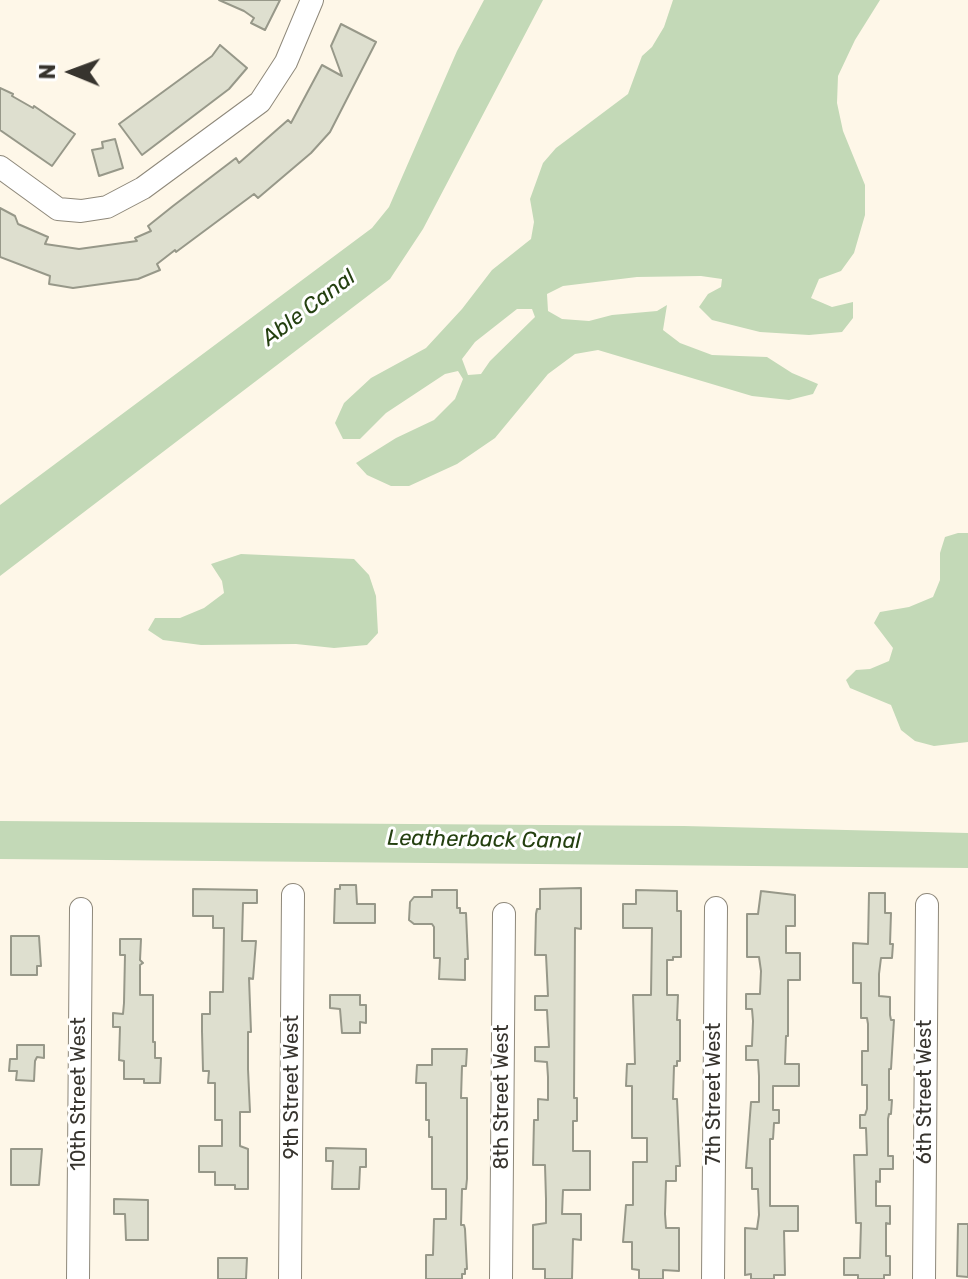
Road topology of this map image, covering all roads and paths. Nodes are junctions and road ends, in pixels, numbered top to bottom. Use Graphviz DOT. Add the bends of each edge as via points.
graph roads {
  1 [pos="312,0"];
  2 [pos="0,167"];
  3 [pos="293,895"];
  4 [pos="927,905"];
  5 [pos="716,908"];
  6 [pos="81,909"];
  7 [pos="504,914"];
  8 [pos="78,1279"];
  9 [pos="290,1279"];
  10 [pos="501,1279"];
  11 [pos="713,1279"];
  12 [pos="924,1279"];
  1 -- 2 [label="street" via="286,62 260,102 143,188 107,207 58,209"];
  3 -- 9 [label="street, 9th Street West"];
  4 -- 12 [label="street, 6th Street West"];
  5 -- 11 [label="street, 7th Street West"];
  6 -- 8 [label="street, 10th Street West"];
  7 -- 10 [label="street, 8th Street West"];
}
